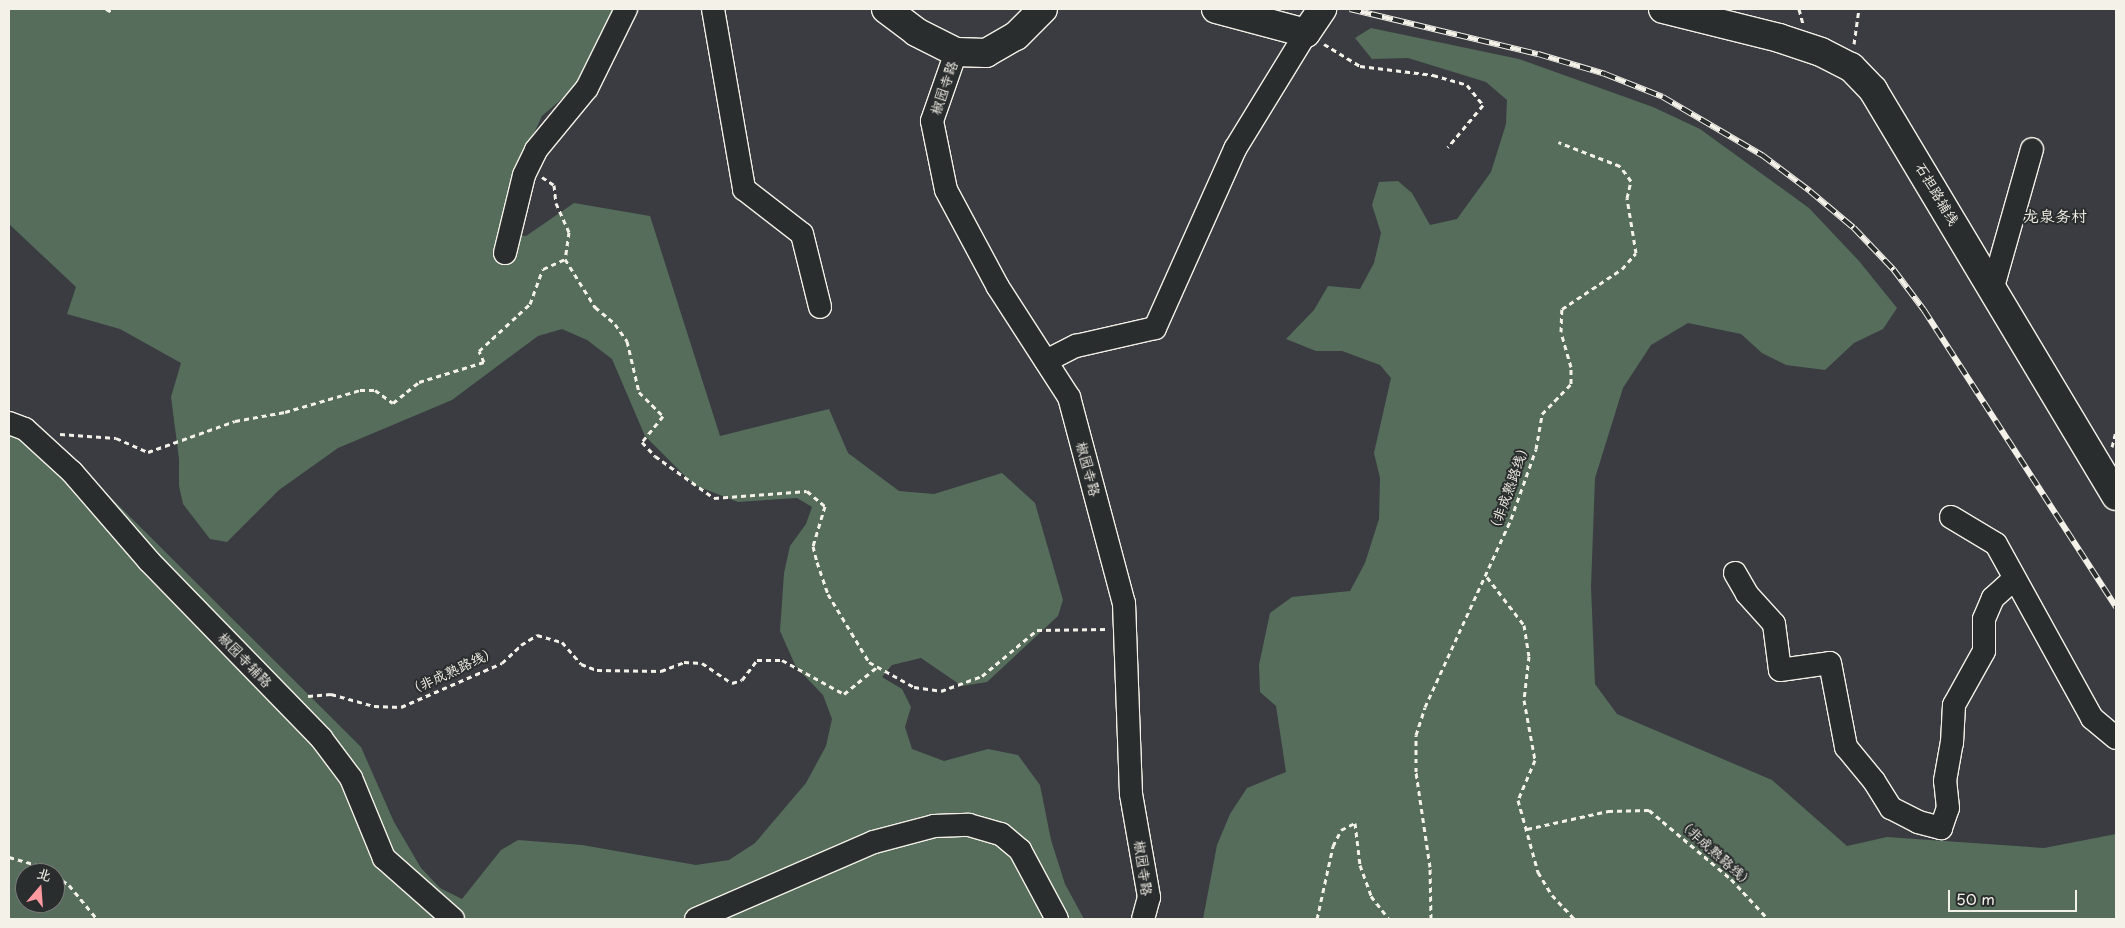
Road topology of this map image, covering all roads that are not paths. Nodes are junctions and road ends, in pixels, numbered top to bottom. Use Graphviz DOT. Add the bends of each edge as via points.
graph roads {
  1 [pos="626,9"];
  2 [pos="713,9"];
  3 [pos="886,9"];
  4 [pos="1043,9"];
  5 [pos="1216,9"];
  6 [pos="1322,9"];
  7 [pos="1663,9"];
  8 [pos="1306,33"];
  9 [pos="956,52"];
  10 [pos="2032,149"];
  11 [pos="505,253"];
  12 [pos="1992,287"];
  13 [pos="820,307"];
  14 [pos="1046,362"];
  15 [pos="9,423"];
  16 [pos="2116,496"];
  17 [pos="1951,517"];
  18 [pos="1735,573"];
  19 [pos="2014,580"];
  20 [pos="2116,738"];
  21 [pos="453,919"];
  22 [pos="696,919"];
  23 [pos="1057,919"];
  24 [pos="1143,919"];
  1 -- 11 [label="street" via="587,88 550,130 528,168"];
  2 -- 13 [label="street" via="744,189 802,234"];
  3 -- 9 [label="main road" via="916,32"];
  4 -- 9 [label="main road" via="1016,36 986,53"];
  5 -- 8 [label="main road"];
  6 -- 8 [label="main road"];
  7 -- 12 [label="main road, 石担路辅线" via="1778,38 1821,52 1850,67 1873,90 1896,124"];
  8 -- 14 [label="street" via="1236,149 1155,328 1076,346"];
  9 -- 14 [label="street, 椒园寺路" via="932,120 946,190 998,287"];
  10 -- 12 [label="street"];
  12 -- 16 [label="main road, 石担路辅线"];
  14 -- 24 [label="street, 椒园寺路" via="1069,397 1124,603 1131,794 1149,896"];
  15 -- 21 [label="street, 椒园寺辅路" via="25,429 72,472 149,561 321,738 351,778 384,858"];
  17 -- 19 [label="street" via="1996,544"];
  18 -- 19 [label="street" via="1747,594 1774,624 1780,670 1830,663 1846,747 1874,780 1891,808 1918,822 1941,828 1948,808 1945,780 1952,743 1954,705 1984,651 1984,619 1993,598"];
  19 -- 20 [label="street" via="2092,718"];
  22 -- 23 [label="street" via="874,842 934,826 969,825 1001,834 1020,850"];
}
